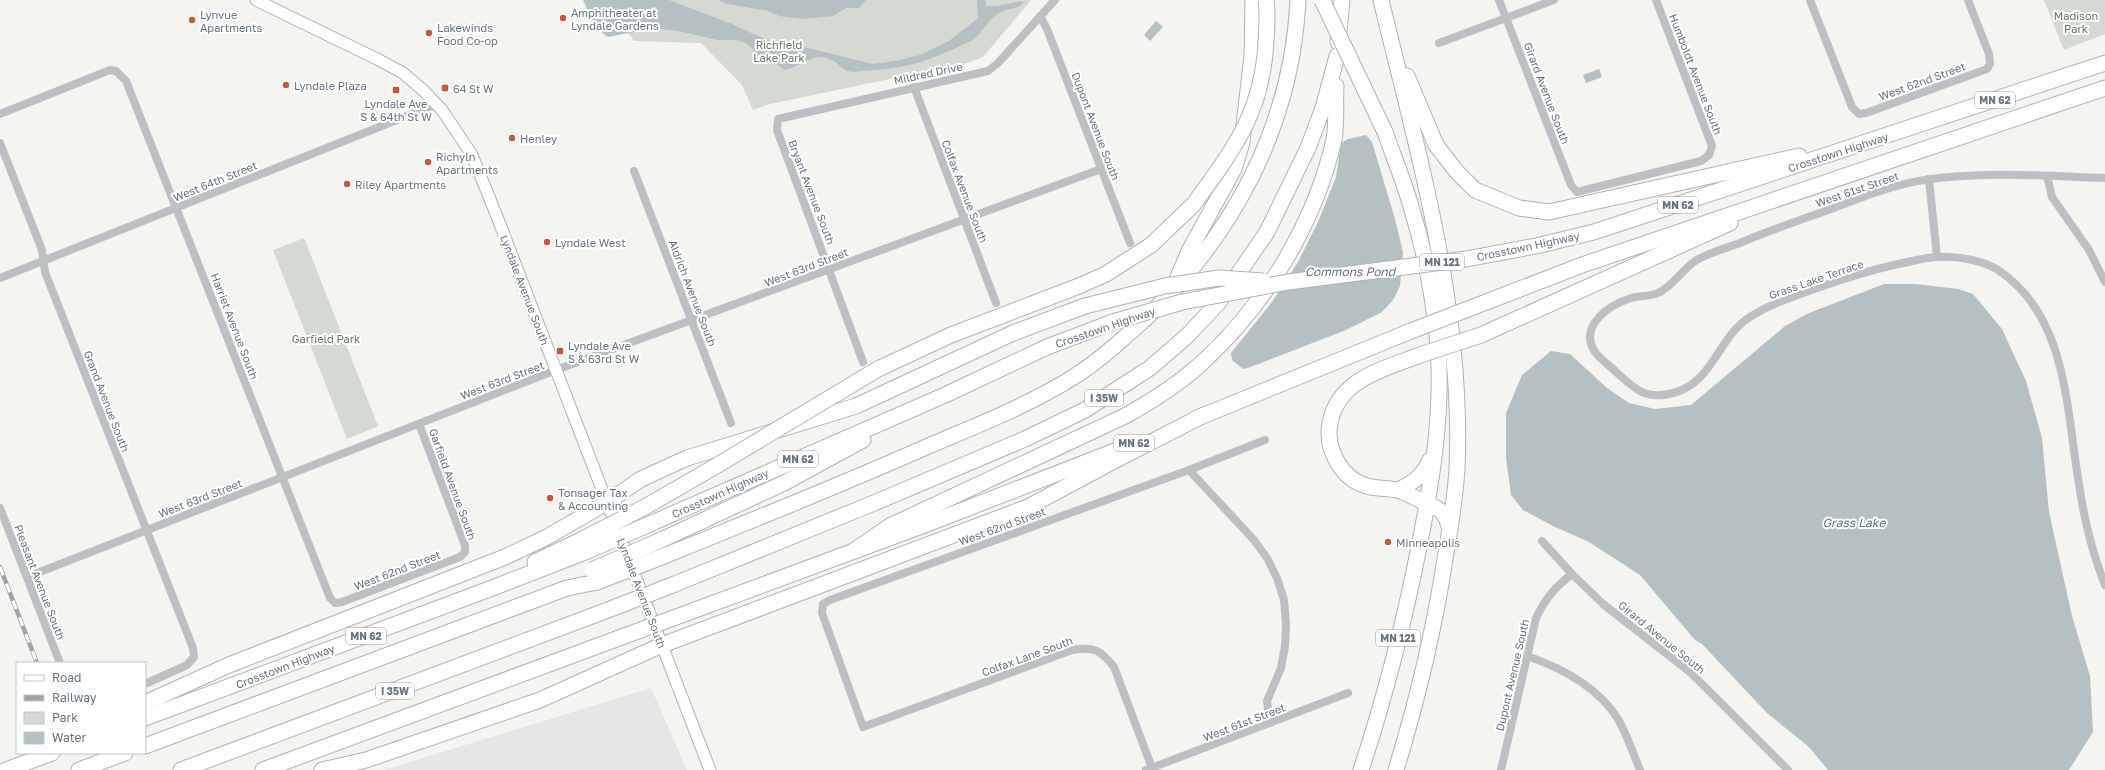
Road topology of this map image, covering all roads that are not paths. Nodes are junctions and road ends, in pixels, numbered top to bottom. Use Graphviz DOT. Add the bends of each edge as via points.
graph roads {
  1 [pos="256,0"];
  2 [pos="1055,0"];
  3 [pos="1253,0"];
  4 [pos="1266,0"];
  5 [pos="1298,0"];
  6 [pos="1322,0"];
  7 [pos="1342,0"];
  8 [pos="1382,0"];
  9 [pos="1499,0"];
  10 [pos="1554,0"];
  11 [pos="1656,0"];
  12 [pos="1810,0"];
  13 [pos="1968,0"];
  14 [pos="1040,16"];
  15 [pos="1506,18"];
  16 [pos="1439,43"];
  17 [pos="1337,56"];
  18 [pos="2105,63"];
  19 [pos="914,87"];
  20 [pos="2105,88"];
  21 [pos="437,104"];
  22 [pos="0,114"];
  23 [pos="778,119"];
  24 [pos="1885,136"];
  25 [pos="0,143"];
  26 [pos="1101,169"];
  27 [pos="634,171"];
  28 [pos="2047,176"];
  29 [pos="2105,178"];
  30 [pos="1929,179"];
  31 [pos="1811,187"];
  32 [pos="1577,192"];
  33 [pos="177,208"];
  34 [pos="964,220"];
  35 [pos="1130,243"];
  36 [pos="1937,256"];
  37 [pos="42,261"];
  38 [pos="829,270"];
  39 [pos="0,278"];
  40 [pos="1288,282"];
  41 [pos="2105,282"];
  42 [pos="1660,293"];
  43 [pos="1171,294"];
  44 [pos="996,303"];
  45 [pos="692,321"];
  46 [pos="863,362"];
  47 [pos="556,370"];
  48 [pos="945,395"];
  49 [pos="1204,416"];
  50 [pos="731,423"];
  51 [pos="419,424"];
  52 [pos="1265,440"];
  53 [pos="1434,449"];
  54 [pos="1189,470"];
  55 [pos="283,477"];
  56 [pos="1398,490"];
  57 [pos="606,503"];
  58 [pos="1427,504"];
  59 [pos="0,508"];
  60 [pos="146,530"];
  61 [pos="1450,531"];
  62 [pos="1542,541"];
  63 [pos="583,546"];
  64 [pos="855,550"];
  65 [pos="465,552"];
  66 [pos="1572,574"];
  67 [pos="595,576"];
  68 [pos="26,578"];
  69 [pos="2105,585"];
  70 [pos="335,603"];
  71 [pos="662,645"];
  72 [pos="1527,656"];
  73 [pos="60,662"];
  74 [pos="146,684"];
  75 [pos="1348,693"];
  76 [pos="146,703"];
  77 [pos="146,718"];
  78 [pos="1270,724"];
  79 [pos="863,728"];
  80 [pos="146,746"];
  81 [pos="32,754"];
  82 [pos="49,754"];
  83 [pos="122,754"];
  84 [pos="1149,769"];
  85 [pos="4,770"];
  86 [pos="79,770"];
  87 [pos="181,770"];
  88 [pos="263,770"];
  89 [pos="322,770"];
  90 [pos="710,770"];
  91 [pos="1361,770"];
  92 [pos="1396,770"];
  93 [pos="1501,770"];
  94 [pos="1640,770"];
  95 [pos="1788,770"];
  1 -- 21 [label="main road, Lyndale Avenue South" via="403,73"];
  2 -- 14 [label="street, Mildred Drive"];
  3 -- 43 [label="highway" via="1252,56 1242,142 1234,168 1189,251"];
  4 -- 63 [label="highway, bridge" via="1268,10 1265,64 1253,111 1232,151 1193,205 1151,245 1106,274 951,335 878,369"];
  5 -- 43 [label="highway" via="1290,69 1272,131 1256,169 1219,233"];
  6 -- 53 [label="highway, MN 121, bridge" via="1385,132 1412,210 1431,294 1438,345 1440,396"];
  7 -- 17 [label="highway, I 35W"];
  8 -- 24 [label="highway" via="1404,67 1436,145 1456,172 1475,190 1519,208 1549,212"];
  8 -- 61 [label="highway, MN 121" via="1434,219 1448,305 1457,430 1457,471"];
  9 -- 15 [label="street, Girard Avenue South"];
  10 -- 15 [label="street"];
  11 -- 32 [label="street, Humboldt Avenue South" via="1712,146 1709,155 1701,161"];
  12 -- 13 [label="street, West 62nd Street" via="1852,107 1859,114 1983,71 1990,64 1989,54"];
  14 -- 19 [label="street, Mildred Drive" via="988,71"];
  14 -- 26 [label="street, Dupont Avenue South" via="1053,43"];
  15 -- 16 [label="street"];
  15 -- 32 [label="street, Girard Avenue South" via="1571,185"];
  17 -- 64 [label="highway" via="1334,139 1315,200 1285,262 1243,321 1206,360 1161,396 1125,416 890,526"];
  17 -- 87 [label="highway, I 35W, bridge" via="1323,108 1308,148 1267,232 1219,302 1187,336 1150,368 1085,410 1025,439 675,584"];
  18 -- 24 [label="highway, Crosstown Highway / MN 62"];
  19 -- 23 [label="street, Mildred Drive"];
  19 -- 34 [label="street, Colfax Avenue South"];
  20 -- 31 [label="highway, MN 62"];
  21 -- 33 [label="street, West 64th Street"];
  21 -- 47 [label="main road, Lyndale Avenue South" via="458,132 481,175"];
  22 -- 33 [label="street, Harriet Avenue South" via="103,72 116,71 126,82"];
  23 -- 38 [label="street, Bryant Avenue South" via="777,130"];
  24 -- 40 [label="highway, Crosstown Highway / MN 62, bridge" via="1594,232 1466,259"];
  25 -- 37 [label="street, Grand Avenue South" via="42,250"];
  26 -- 34 [label="street, West 63rd Street"];
  26 -- 35 [label="street, Dupont Avenue South"];
  27 -- 45 [label="street, Aldrich Avenue South"];
  28 -- 29 [label="street, West 61st Street"];
  28 -- 30 [label="street, West 61st Street" via="1998,175"];
  28 -- 41 [label="street" via="2052,197 2089,250"];
  30 -- 36 [label="street"];
  30 -- 42 [label="street, West 61st Street" via="1884,189 1695,261"];
  31 -- 49 [label="highway, MN 62, bridge" via="1582,265 1411,331"];
  31 -- 56 [label="highway, bridge" via="1481,335 1366,375 1356,382 1334,408 1329,427 1334,455 1349,476 1365,486"];
  33 -- 37 [label="street, West 64th Street"];
  33 -- 55 [label="street, Harriet Avenue South"];
  34 -- 38 [label="street, West 63rd Street"];
  34 -- 44 [label="street, Colfax Avenue South"];
  36 -- 42 [label="street, Grass Lake Terrace" via="1835,282 1772,305 1745,320 1726,341 1698,382 1678,392 1656,396 1636,390 1596,354 1590,342 1591,329 1599,316 1629,298"];
  36 -- 69 [label="street, Grass Lake Terrace" via="1960,258 1994,267 2020,286 2045,325 2061,366 2078,483 2092,552"];
  37 -- 39 [label="street, West 64th Street"];
  37 -- 60 [label="street, Grand Avenue South"];
  38 -- 45 [label="street, West 63rd Street"];
  38 -- 46 [label="street, Bryant Avenue South"];
  40 -- 48 [label="highway, Crosstown Highway / MN 62, bridge" via="1182,302 1113,322 1047,347"];
  40 -- 57 [label="highway, bridge" via="1219,278 1166,286 1085,306 1013,333 856,406 687,458 641,479"];
  43 -- 67 [label="highway, bridge" via="1124,339 1075,376 1019,407 860,476 664,556"];
  45 -- 47 [label="street, West 63rd Street"];
  45 -- 50 [label="street, Aldrich Avenue South"];
  47 -- 51 [label="street, West 63rd Street"];
  47 -- 57 [label="main road, Lyndale Avenue South"];
  48 -- 63 [label="highway, Crosstown Highway / MN 62, bridge" via="652,523"];
  48 -- 67 [label="highway, bridge" via="784,483 659,541"];
  49 -- 64 [label="highway, MN 62"];
  49 -- 71 [label="highway" via="1028,507"];
  51 -- 55 [label="street, West 63rd Street"];
  51 -- 65 [label="street, Garfield Avenue South" via="465,545"];
  52 -- 54 [label="street, West 62nd Street"];
  53 -- 56 [label="highway" via="1421,476"];
  53 -- 58 [label="highway, MN 121"];
  54 -- 78 [label="street" via="1254,540 1277,578 1284,600 1285,646 1281,668 1267,701"];
  54 -- 79 [label="street, West 62nd Street" via="823,604 822,613"];
  55 -- 60 [label="street, West 63rd Street"];
  55 -- 70 [label="street, Harriet Avenue South" via="330,598"];
  56 -- 58 [label="highway"];
  57 -- 71 [label="main road, Lyndale Avenue South"];
  57 -- 76 [label="highway" via="506,557 229,665"];
  58 -- 61 [label="highway" via="1441,510 1448,520"];
  58 -- 91 [label="highway, MN 121" via="1389,676"];
  59 -- 68 [label="street, Pleasant Avenue South"];
  60 -- 68 [label="street, West 63rd Street"];
  60 -- 74 [label="street, Grand Avenue South" via="193,648 194,658 187,664"];
  61 -- 92 [label="highway, MN 121" via="1429,647"];
  62 -- 66 [label="street, Girard Avenue South"];
  63 -- 77 [label="highway, Crosstown Highway / MN 62" via="487,590"];
  64 -- 88 [label="highway, MN 62, bridge"];
  65 -- 70 [label="street, West 62nd Street" via="453,560"];
  66 -- 72 [label="street, Dupont Avenue South" via="1556,586 1544,601 1536,618"];
  66 -- 95 [label="street, Girard Avenue South" via="1603,604 1690,672"];
  67 -- 80 [label="highway"];
  68 -- 73 [label="street, Pleasant Avenue South"];
  71 -- 89 [label="highway" via="540,700 366,760"];
  71 -- 90 [label="main road, Lyndale Avenue South"];
  72 -- 93 [label="street, Dupont Avenue South"];
  72 -- 94 [label="street" via="1551,664 1593,690 1618,720"];
  75 -- 78 [label="street, West 61st Street"];
  78 -- 84 [label="street, West 61st Street"];
  79 -- 84 [label="street, Colfax Lane South" via="1086,647 1107,658 1114,667"];
  81 -- 85 [label="highway"];
  82 -- 85 [label="highway"];
  83 -- 86 [label="highway"];
}
